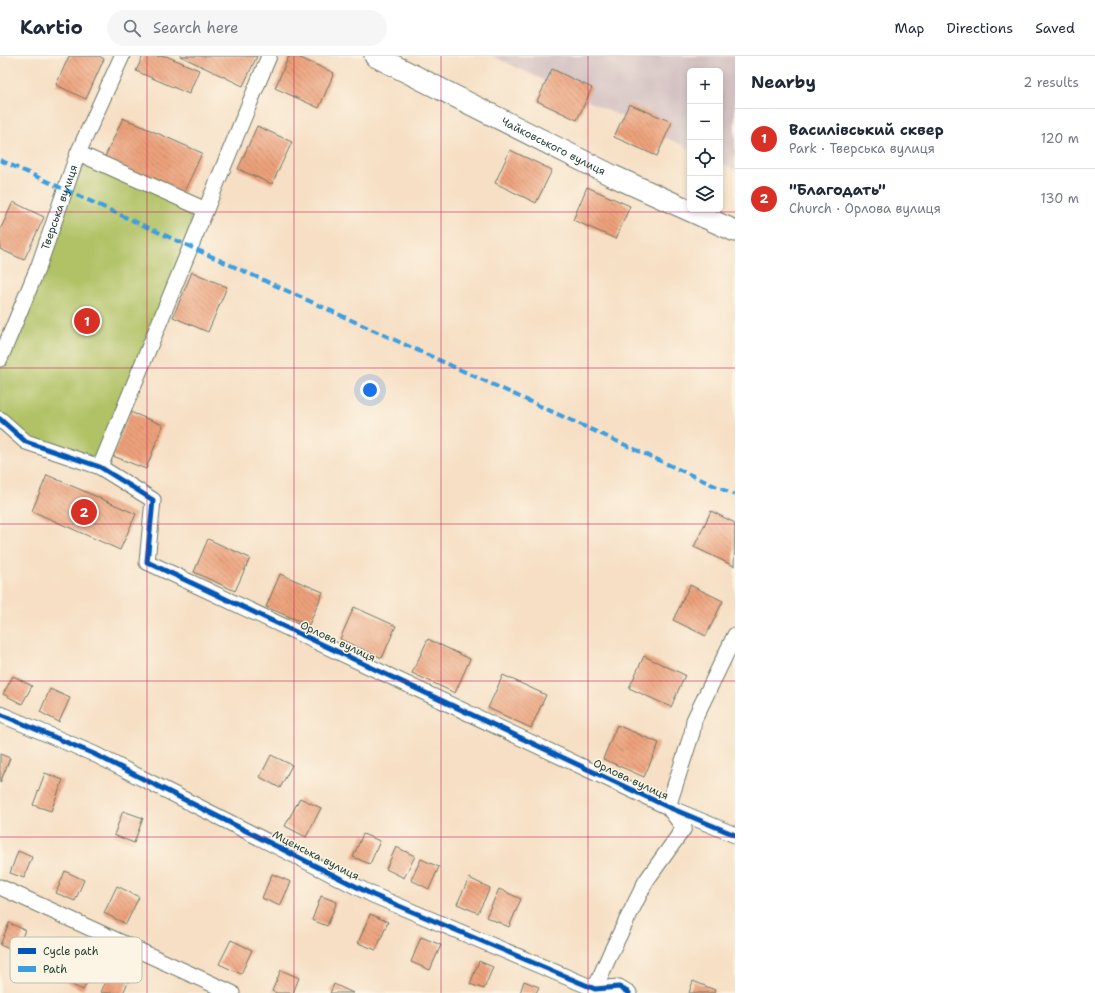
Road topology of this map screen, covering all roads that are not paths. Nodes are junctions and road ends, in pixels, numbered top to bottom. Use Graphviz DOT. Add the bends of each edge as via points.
graph roads {
  1 [pos="122,56"];
  2 [pos="269,56"];
  3 [pos="375,56"];
  4 [pos="78,153"];
  5 [pos="206,210"];
  6 [pos="735,231"];
  7 [pos="0,359"];
  8 [pos="0,419"];
  9 [pos="100,467"];
  10 [pos="735,635"];
  11 [pos="0,714"];
  12 [pos="668,807"];
  13 [pos="735,835"];
  14 [pos="0,887"];
  15 [pos="109,937"];
  16 [pos="142,952"];
  17 [pos="594,991"];
  18 [pos="232,993"];
  19 [pos="629,993"];
  1 -- 4 [label="street, Тверська вулиця"];
  2 -- 5 [label="street"];
  3 -- 6 [label="street, Чайковського вулиця" via="611,175"];
  4 -- 5 [label="street"];
  4 -- 7 [label="street, Тверська вулиця" via="39,265"];
  5 -- 9 [label="street"];
  8 -- 9 [label="street, Орлова вулиця" via="26,442"];
  9 -- 12 [label="street, Орлова вулиця" via="153,500 147,562"];
  10 -- 12 [label="street" via="694,720"];
  11 -- 17 [label="street, Мценська вулиця" via="94,754 373,894"];
  12 -- 13 [label="street, Орлова вулиця"];
  12 -- 17 [label="street" via="684,828 646,881"];
  14 -- 15 [label="street"];
  16 -- 18 [label="street"];
  17 -- 19 [label="street" via="619,986"];
}
